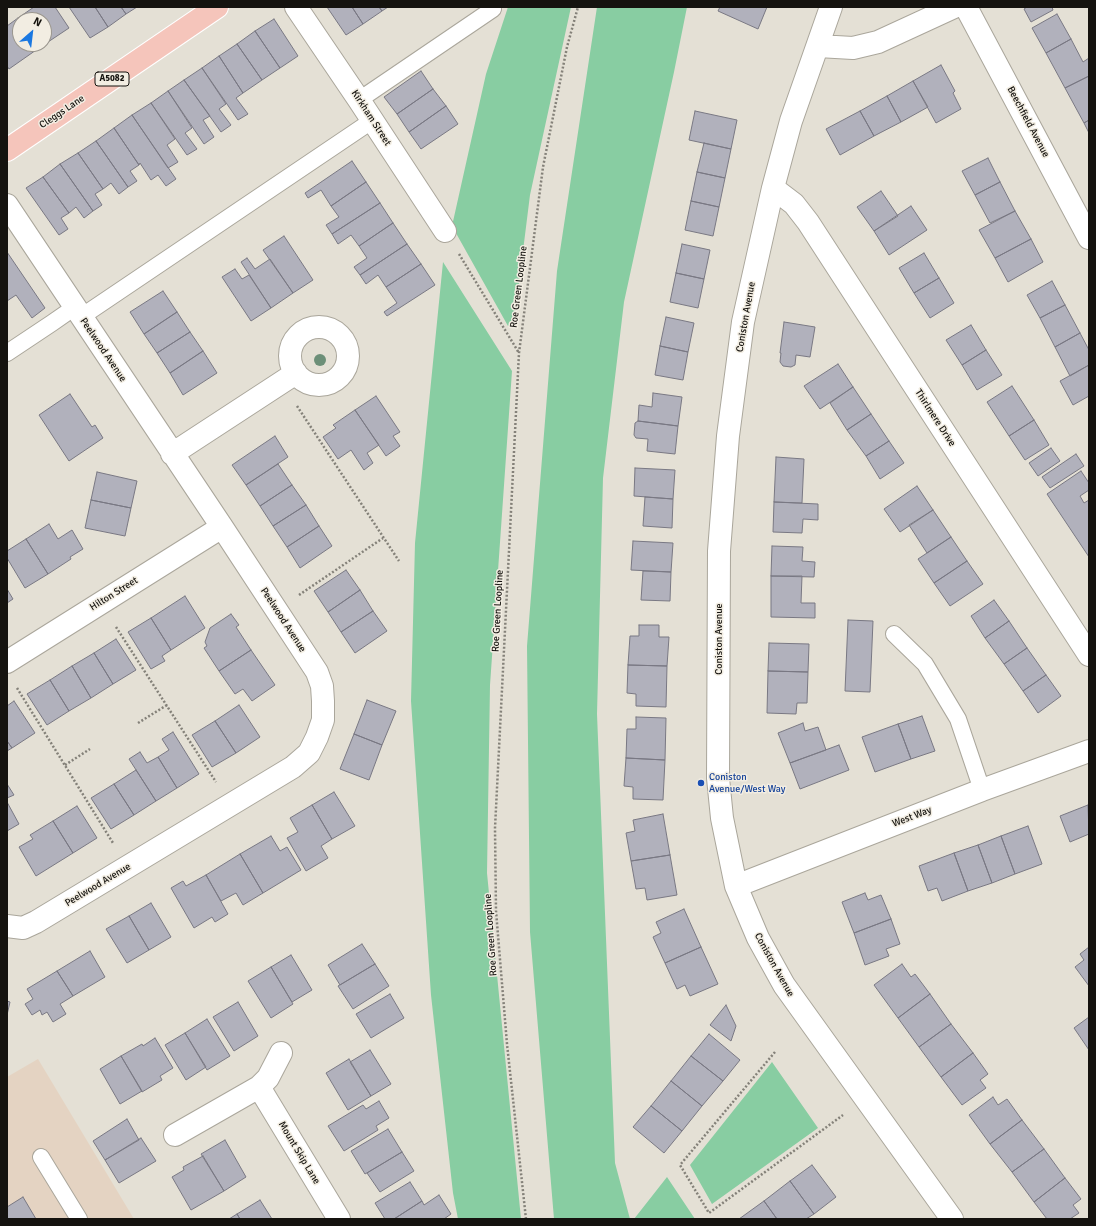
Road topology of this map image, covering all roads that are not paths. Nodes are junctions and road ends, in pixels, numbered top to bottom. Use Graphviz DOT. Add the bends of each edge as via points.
graph roads {
  1 [pos="217,7"];
  2 [pos="296,7"];
  3 [pos="831,7"];
  4 [pos="954,7"];
  5 [pos="966,7"];
  6 [pos="492,9"];
  7 [pos="818,46"];
  8 [pos="359,100"];
  9 [pos="373,120"];
  10 [pos="7,150"];
  11 [pos="773,188"];
  12 [pos="7,205"];
  13 [pos="445,231"];
  14 [pos="1089,238"];
  15 [pos="78,312"];
  16 [pos="7,353"];
  17 [pos="289,378"];
  18 [pos="172,454"];
  19 [pos="222,527"];
  20 [pos="894,634"];
  21 [pos="1089,655"];
  22 [pos="7,662"];
  23 [pos="1089,751"];
  24 [pos="982,790"];
  25 [pos="736,886"];
  26 [pos="7,926"];
  27 [pos="281,1053"];
  28 [pos="260,1087"];
  29 [pos="175,1135"];
  30 [pos="41,1157"];
  31 [pos="79,1219"];
  32 [pos="339,1219"];
  33 [pos="952,1219"];
  1 -- 10 [label="main road, Cleggs Lane / A5082"];
  2 -- 8 [label="street, Kirkham Street"];
  3 -- 7 [label="street, Coniston Avenue"];
  4 -- 7 [label="street" via="878,42 853,48"];
  5 -- 14 [label="street, Beechfield Avenue"];
  6 -- 8 [label="lane"];
  7 -- 11 [label="street, Coniston Avenue" via="792,121"];
  8 -- 9 [label="street, Kirkham Street"];
  9 -- 13 [label="street, Kirkham Street"];
  9 -- 15 [label="lane"];
  11 -- 21 [label="street, Thirlmere Drive" via="794,204 808,222"];
  11 -- 25 [label="street, Coniston Avenue" via="743,322 728,436 719,551 718,778 722,818"];
  12 -- 15 [label="street, Peelwood Avenue"];
  15 -- 16 [label="lane" via="52,323"];
  15 -- 18 [label="street, Peelwood Avenue"];
  17 -- 18 [label="street"];
  18 -- 19 [label="street, Peelwood Avenue"];
  19 -- 22 [label="street, Hilton Street"];
  19 -- 26 [label="street, Peelwood Avenue" via="317,672 322,686 323,720 309,752 293,767 36,922 23,928"];
  20 -- 24 [label="lane" via="925,664 958,719"];
  23 -- 24 [label="street, West Way"];
  24 -- 25 [label="street, West Way"];
  25 -- 33 [label="street, Coniston Avenue" via="758,938 784,985"];
  27 -- 28 [label="street" via="268,1078"];
  28 -- 29 [label="street"];
  28 -- 32 [label="street, Mount Skip Lane"];
  30 -- 31 [label="lane"];
}
